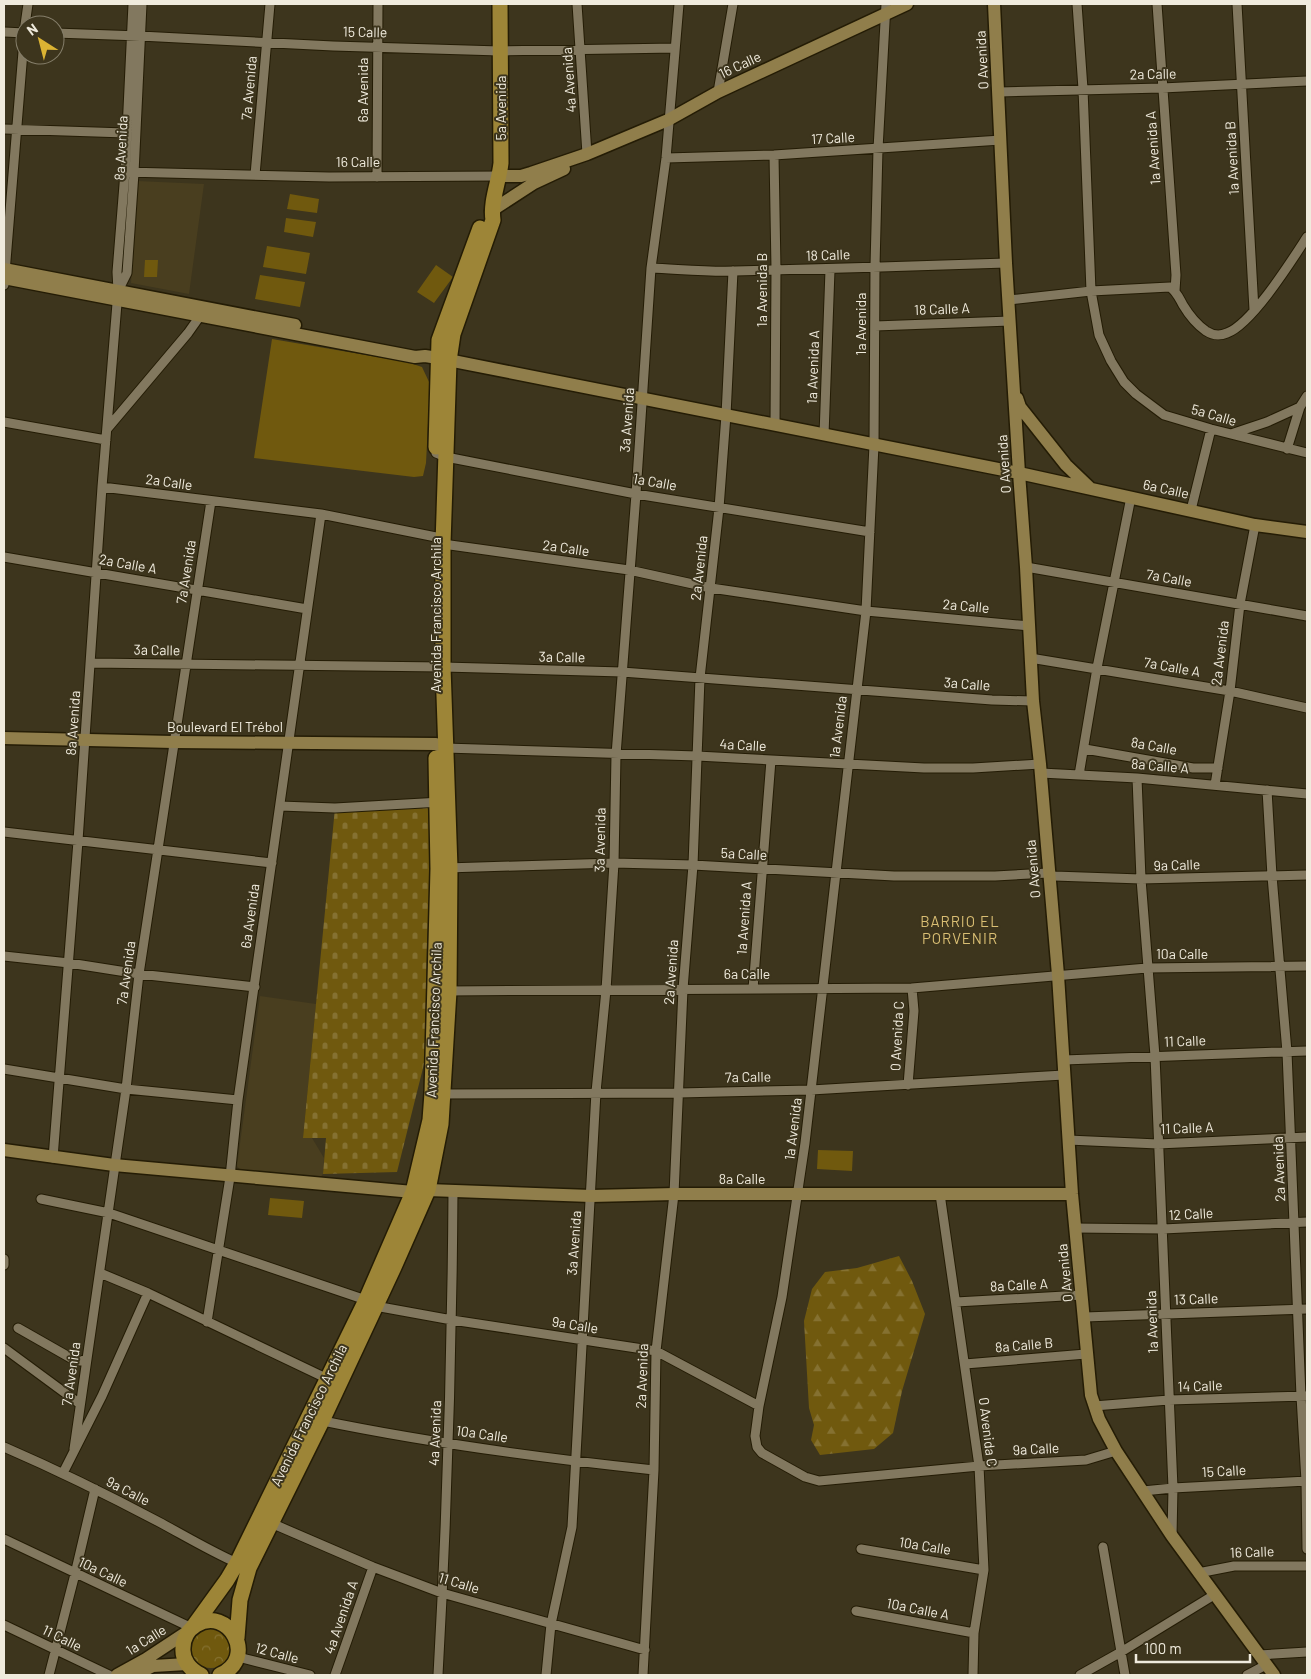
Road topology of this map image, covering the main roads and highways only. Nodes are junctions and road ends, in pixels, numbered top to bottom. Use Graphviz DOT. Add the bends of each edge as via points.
graph roads {
  1 [pos="500,4"];
  2 [pos="437,358"];
  3 [pos="315,1420"];
  4 [pos="192,1628"];
  5 [pos="237,1638"];
  6 [pos="237,1665"];
  7 [pos="193,1672"];
  8 [pos="220,1675"];
  1 -- 2 [label="main road, 5a Avenida" via="500,176 492,211 484,216 442,328"];
  2 -- 3 [label="main road, Avenida Francisco Archila" via="441,455 440,746 444,868 438,1094 441,1124 394,1267 371,1303"];
  3 -- 4 [label="main road, Avenida Francisco Archila" via="227,1580"];
  3 -- 5 [label="main road, Avenida Francisco Archila" via="246,1576"];
  4 -- 5 [label="main road" via="210,1621 221,1623"];
  4 -- 7 [label="main road, Avenida Francisco Archila" via="182,1650"];
  5 -- 6 [label="main road, Avenida Francisco Archila"];
  6 -- 8 [label="main road"];
}
